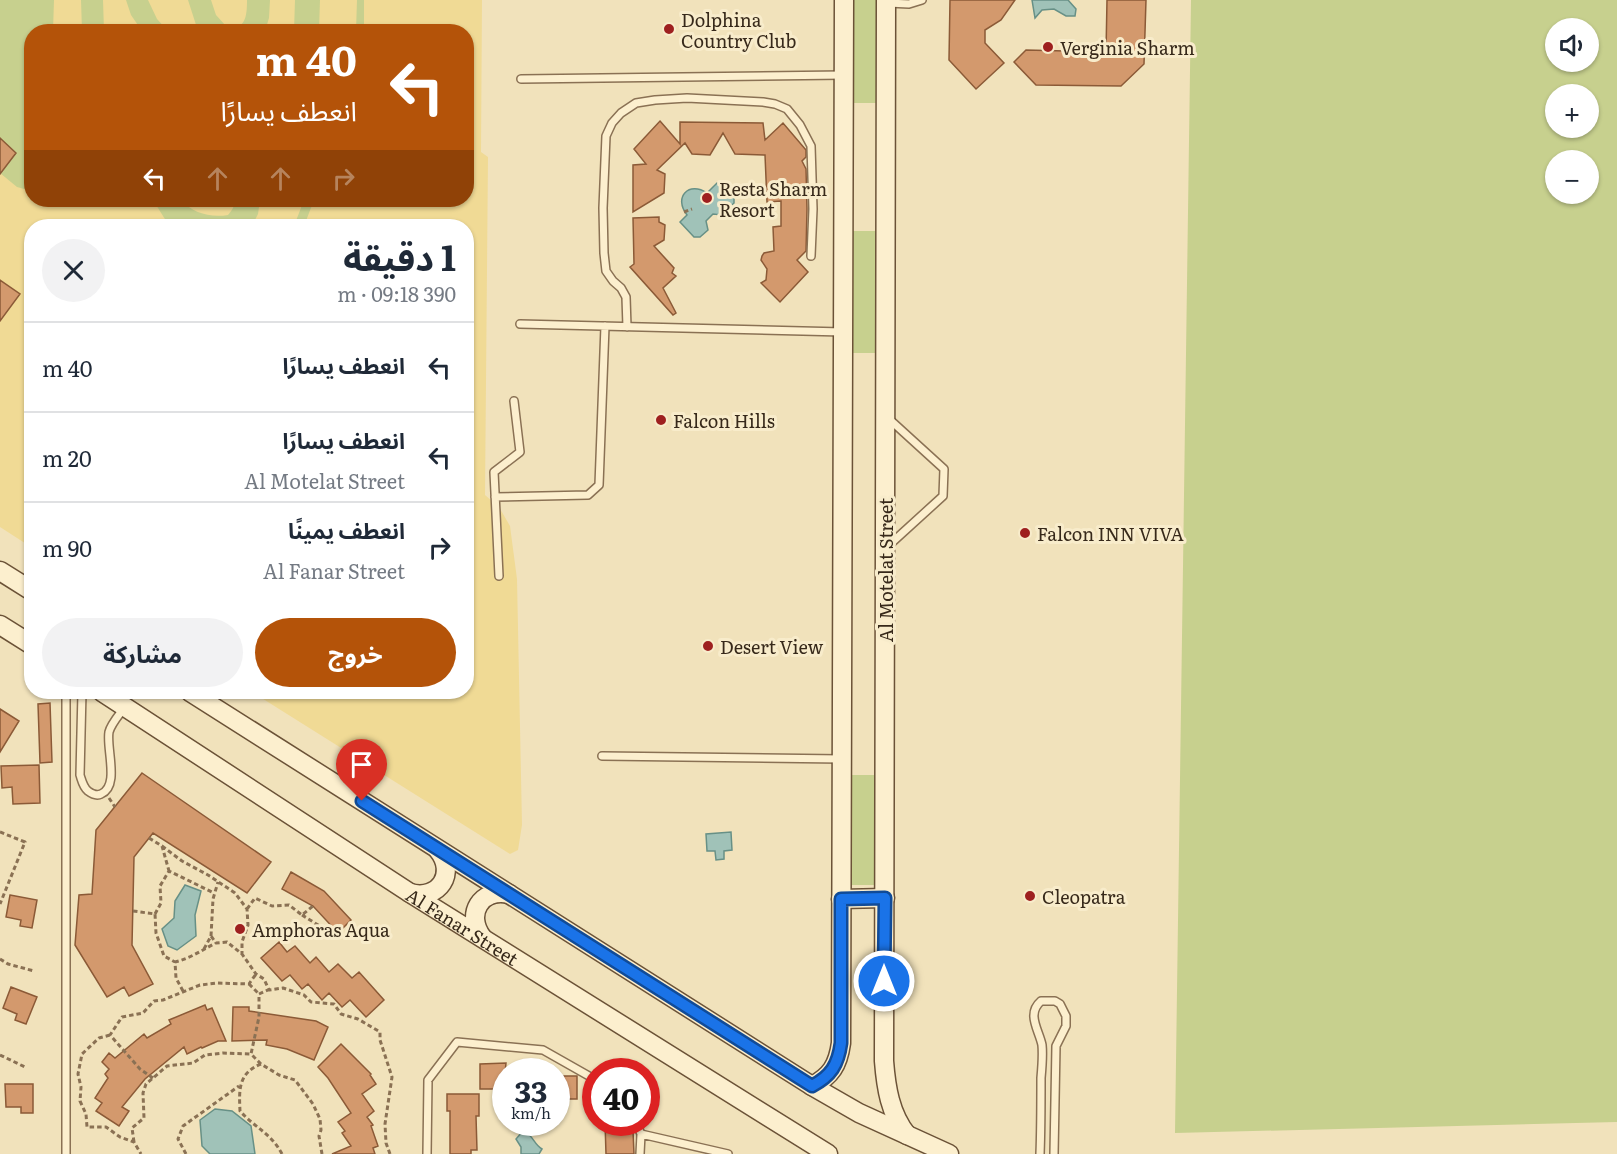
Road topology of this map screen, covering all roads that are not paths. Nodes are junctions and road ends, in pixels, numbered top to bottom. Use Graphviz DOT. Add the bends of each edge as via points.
graph roads {
  1 [pos="844,0"];
  2 [pos="922,0"];
  3 [pos="886,1"];
  4 [pos="844,75"];
  5 [pos="521,79"];
  6 [pos="811,256"];
  7 [pos="520,324"];
  8 [pos="605,326"];
  9 [pos="627,327"];
  10 [pos="843,332"];
  11 [pos="514,401"];
  12 [pos="886,416"];
  13 [pos="495,497"];
  14 [pos="885,549"];
  15 [pos="0,571"];
  16 [pos="499,576"];
  17 [pos="24,586"];
  18 [pos="0,624"];
  19 [pos="24,640"];
  20 [pos="66,699"];
  21 [pos="82,699"];
  22 [pos="113,699"];
  23 [pos="201,699"];
  24 [pos="125,707"];
  25 [pos="602,756"];
  26 [pos="842,759"];
  27 [pos="438,850"];
  28 [pos="410,893"];
  29 [pos="509,894"];
  30 [pos="885,898"];
  31 [pos="841,899"];
  32 [pos="482,937"];
  33 [pos="582,1072"];
  34 [pos="812,1086"];
  35 [pos="907,1135"];
  36 [pos="640,1136"];
  37 [pos="649,1136"];
  38 [pos="66,1154"];
  39 [pos="427,1154"];
  40 [pos="640,1154"];
  41 [pos="728,1154"];
  42 [pos="828,1154"];
  43 [pos="949,1154"];
  44 [pos="1040,1154"];
  45 [pos="1054,1154"];
  1 -- 4 [label="street"];
  2 -- 3 [label="lane"];
  3 -- 12 [label="street, Al Motelat Street"];
  4 -- 5 [label="lane"];
  4 -- 10 [label="street"];
  6 -- 9 [label="lane" via="811,146 787,109 763,102 698,99 636,103 612,123 606,136 604,167 606,271 626,297"];
  7 -- 8 [label="lane"];
  8 -- 9 [label="lane"];
  8 -- 13 [label="lane" via="599,485 588,495"];
  9 -- 10 [label="lane"];
  10 -- 26 [label="street"];
  11 -- 13 [label="lane" via="520,452 494,472"];
  12 -- 14 [label="street, Al Motelat Street"];
  12 -- 14 [label="lane" via="944,469 943,496"];
  13 -- 16 [label="lane"];
  14 -- 30 [label="street, Al Motelat Street"];
  15 -- 17 [label="street"];
  18 -- 19 [label="street"];
  20 -- 38 [label="lane"];
  21 -- 24 [label="lane" via="80,775 84,787 93,794 105,792 111,783 110,730"];
  22 -- 24 [label="street, Al Fanar Street"];
  23 -- 27 [label="street"];
  24 -- 28 [label="street, Al Fanar Street"];
  25 -- 26 [label="lane"];
  26 -- 31 [label="street"];
  27 -- 28 [label="street" via="446,862 442,884 431,893"];
  27 -- 29 [label="street"];
  28 -- 32 [label="street, Al Fanar Street"];
  29 -- 32 [label="street" via="489,896 478,905 474,918"];
  29 -- 34 [label="street"];
  30 -- 31 [label="street"];
  30 -- 35 [label="street, Al Motelat Street" via="885,1078 894,1112"];
  31 -- 34 [label="street" via="840,1053 831,1072"];
  32 -- 42 [label="street, Al Fanar Street"];
  33 -- 39 [label="lane" via="543,1050 457,1042 428,1080"];
  34 -- 35 [label="street"];
  35 -- 43 [label="street"];
  36 -- 40 [label="lane"];
  37 -- 41 [label="lane"];
  44 -- 45 [label="lane" via="1042,1045 1034,1017 1037,1004 1055,1001 1066,1016 1066,1026 1056,1046"];
}
